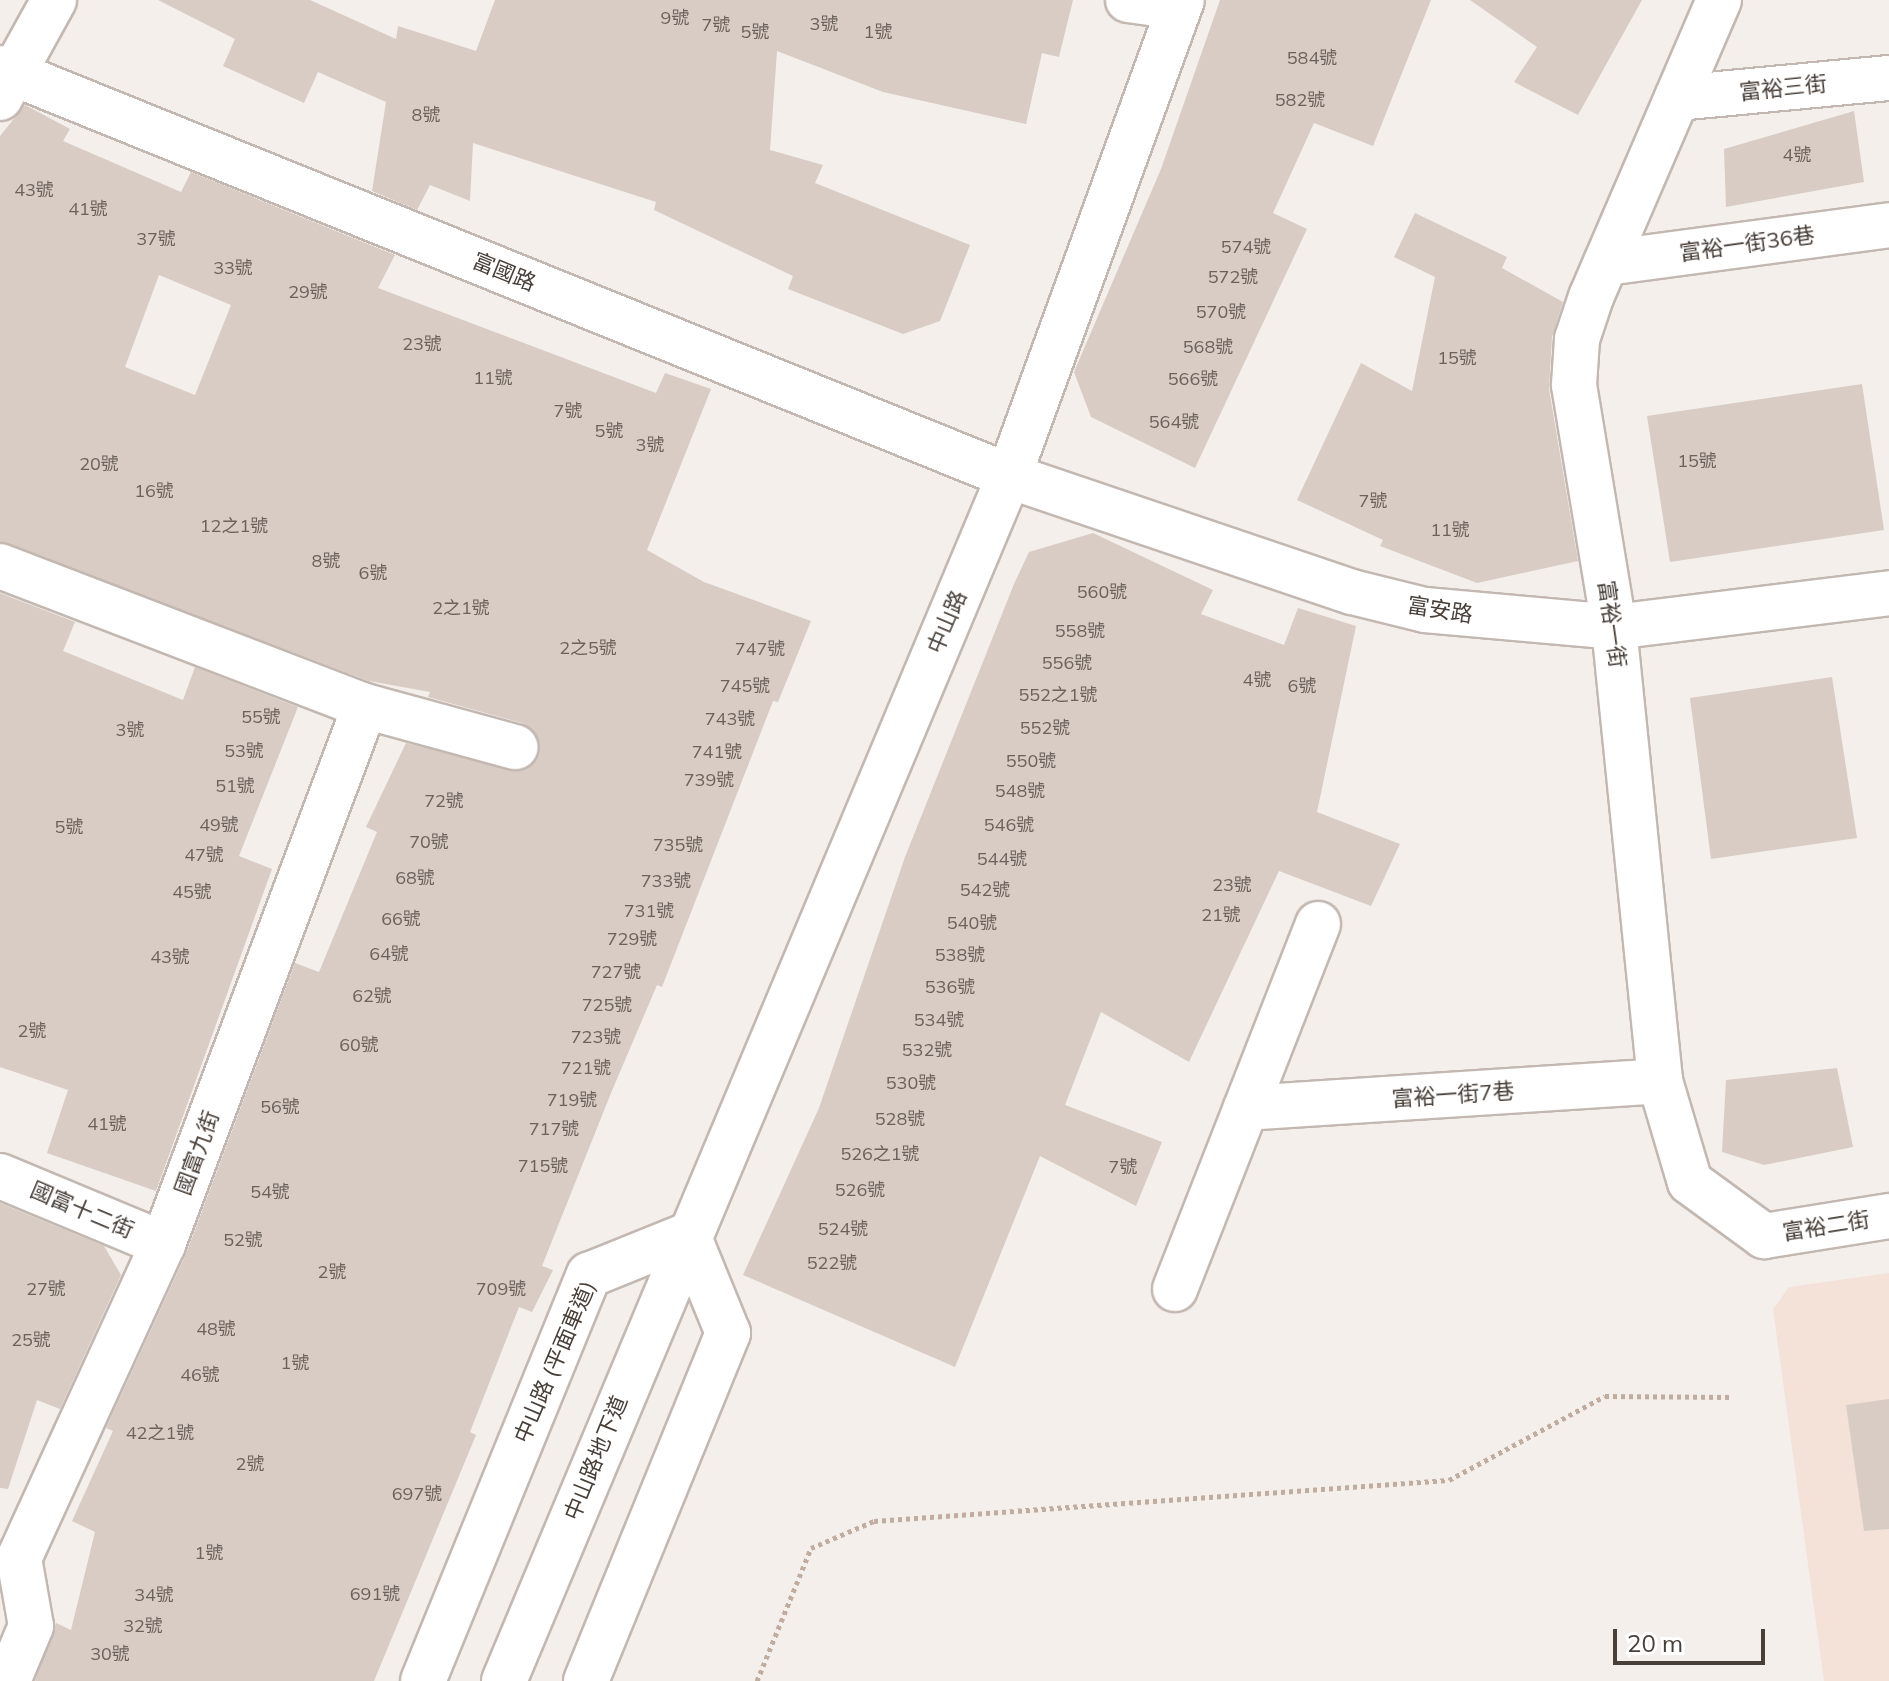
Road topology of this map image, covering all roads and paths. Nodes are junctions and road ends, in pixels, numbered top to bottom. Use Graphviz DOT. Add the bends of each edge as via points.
graph roads {
  1 [pos="54,0"];
  2 [pos="1128,0"];
  3 [pos="1719,0"];
  4 [pos="1181,3"];
  5 [pos="1889,78"];
  6 [pos="5,80"];
  7 [pos="1677,98"];
  8 [pos="1889,225"];
  9 [pos="1606,263"];
  10 [pos="1009,476"];
  11 [pos="0,566"];
  12 [pos="1889,593"];
  13 [pos="1614,627"];
  14 [pos="358,722"];
  15 [pos="515,747"];
  16 [pos="1318,924"];
  17 [pos="1660,1081"];
  18 [pos="1246,1108"];
  19 [pos="0,1176"];
  20 [pos="1889,1216"];
  21 [pos="688,1235"];
  22 [pos="1764,1236"];
  23 [pos="163,1244"];
  24 [pos="1175,1289"];
  25 [pos="1731,1397"];
  26 [pos="10,1560"];
  27 [pos="8,1681"];
  28 [pos="423,1681"];
  29 [pos="504,1681"];
  30 [pos="586,1681"];
  31 [pos="757,1681"];
  1 -- 6 [label="street"];
  2 -- 4 [label="street"];
  3 -- 7 [label="street, 富裕一街"];
  4 -- 10 [label="street, 中山路"];
  5 -- 7 [label="street, 富裕三街"];
  6 -- 10 [label="street, 富國路"];
  7 -- 9 [label="street, 富裕一街"];
  8 -- 9 [label="street, 富裕一街36巷"];
  9 -- 13 [label="street, 富裕一街" via="1577,339 1574,385"];
  10 -- 13 [label="street, 富安路" via="1352,592 1425,610"];
  10 -- 21 [label="street, 中山路"];
  11 -- 14 [label="street"];
  12 -- 13 [label="street, 富安路"];
  13 -- 17 [label="street, 富裕一街"];
  14 -- 15 [label="street"];
  14 -- 23 [label="street, 國富九街"];
  16 -- 18 [label="street"];
  17 -- 18 [label="street, 富裕一街7巷"];
  17 -- 22 [label="street, 富裕一街" via="1690,1182"];
  18 -- 24 [label="street"];
  19 -- 23 [label="street, 國富十二街"];
  20 -- 22 [label="street, 富裕二街"];
  21 -- 28 [label="street, 中山路 (平面車道)" via="589,1275"];
  21 -- 29 [label="street, 中山路地下道"];
  21 -- 30 [label="street" via="728,1333"];
  23 -- 26 [label="street, 國富九街"];
  25 -- 31 [label="path" via="1605,1396 1449,1480 874,1521 811,1548"];
  26 -- 27 [label="street, 國富九街" via="31,1626"];
}
